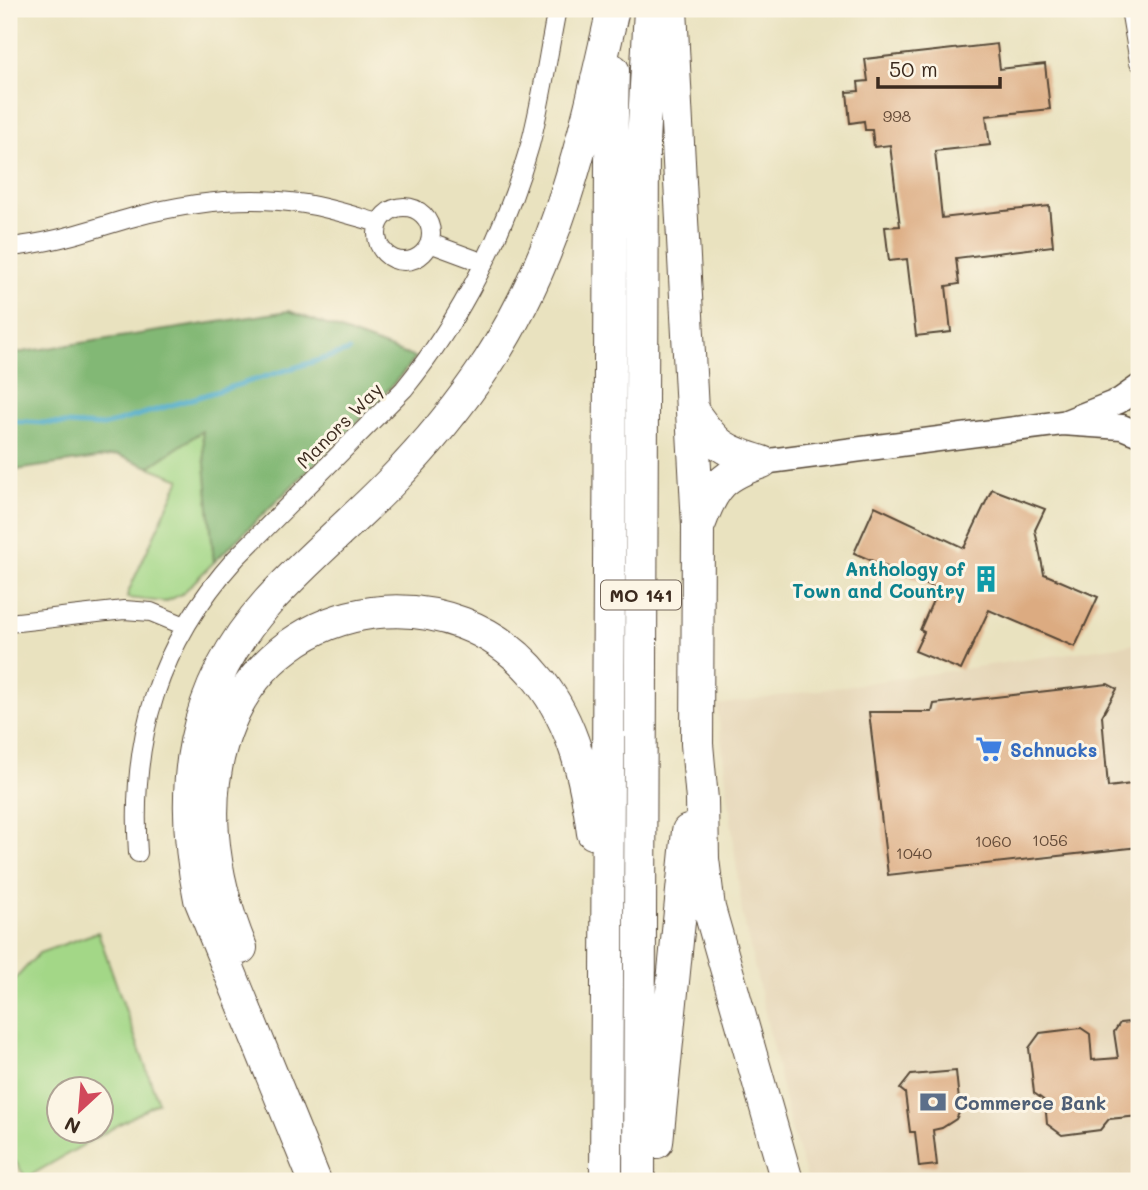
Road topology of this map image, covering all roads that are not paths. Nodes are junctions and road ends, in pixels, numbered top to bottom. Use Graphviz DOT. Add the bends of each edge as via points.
graph roads {
  1 [pos="557,9"];
  2 [pos="613,9"];
  3 [pos="618,9"];
  4 [pos="650,9"];
  5 [pos="671,9"];
  6 [pos="1130,9"];
  7 [pos="1139,56"];
  8 [pos="378,223"];
  9 [pos="430,243"];
  10 [pos="9,247"];
  11 [pos="484,263"];
  12 [pos="1139,388"];
  13 [pos="693,412"];
  14 [pos="1062,423"];
  15 [pos="1139,433"];
  16 [pos="762,463"];
  17 [pos="698,526"];
  18 [pos="9,623"];
  19 [pos="185,626"];
  20 [pos="697,744"];
  21 [pos="138,853"];
  22 [pos="607,939"];
  23 [pos="314,1181"];
  24 [pos="336,1181"];
  25 [pos="606,1181"];
  26 [pos="639,1181"];
  27 [pos="653,1181"];
  28 [pos="787,1181"];
  1 -- 11 [label="street, Manors Way" via="529,145"];
  2 -- 23 [label="highway" via="582,148 541,265 516,316 459,404 425,446 268,602 244,633 207,703 195,741 188,812 200,899"];
  3 -- 22 [label="highway, MO 141" via="611,171"];
  4 -- 26 [label="highway, MO 141" via="643,156"];
  5 -- 13 [label="highway"];
  6 -- 7 [label="street"];
  8 -- 9 [label="street" via="393,209 412,208 425,217"];
  8 -- 9 [label="street" via="378,242 391,258 411,260"];
  8 -- 10 [label="street" via="309,205 259,199 227,201 158,211 57,241"];
  9 -- 11 [label="street"];
  11 -- 19 [label="street, Manors Way" via="428,360 236,558"];
  12 -- 14 [label="street" via="1119,401"];
  12 -- 15 [label="street" via="1133,404"];
  13 -- 16 [label="highway" via="725,450"];
  13 -- 17 [label="highway"];
  14 -- 15 [label="street" via="1122,427"];
  14 -- 16 [label="street"];
  16 -- 17 [label="highway" via="722,481 709,497"];
  17 -- 20 [label="highway"];
  18 -- 19 [label="street" via="124,610 151,612"];
  19 -- 21 [label="street, Manors Way" via="153,696 143,738 137,785"];
  20 -- 27 [label="highway"];
  20 -- 28 [label="highway" via="709,908"];
  22 -- 24 [label="highway" via="590,811 572,738 539,680 516,655 489,634 458,620 423,611 392,610 329,623 296,640 269,663 230,720 218,760 213,796 215,860 232,926"];
  22 -- 25 [label="highway, MO 141"];
}
